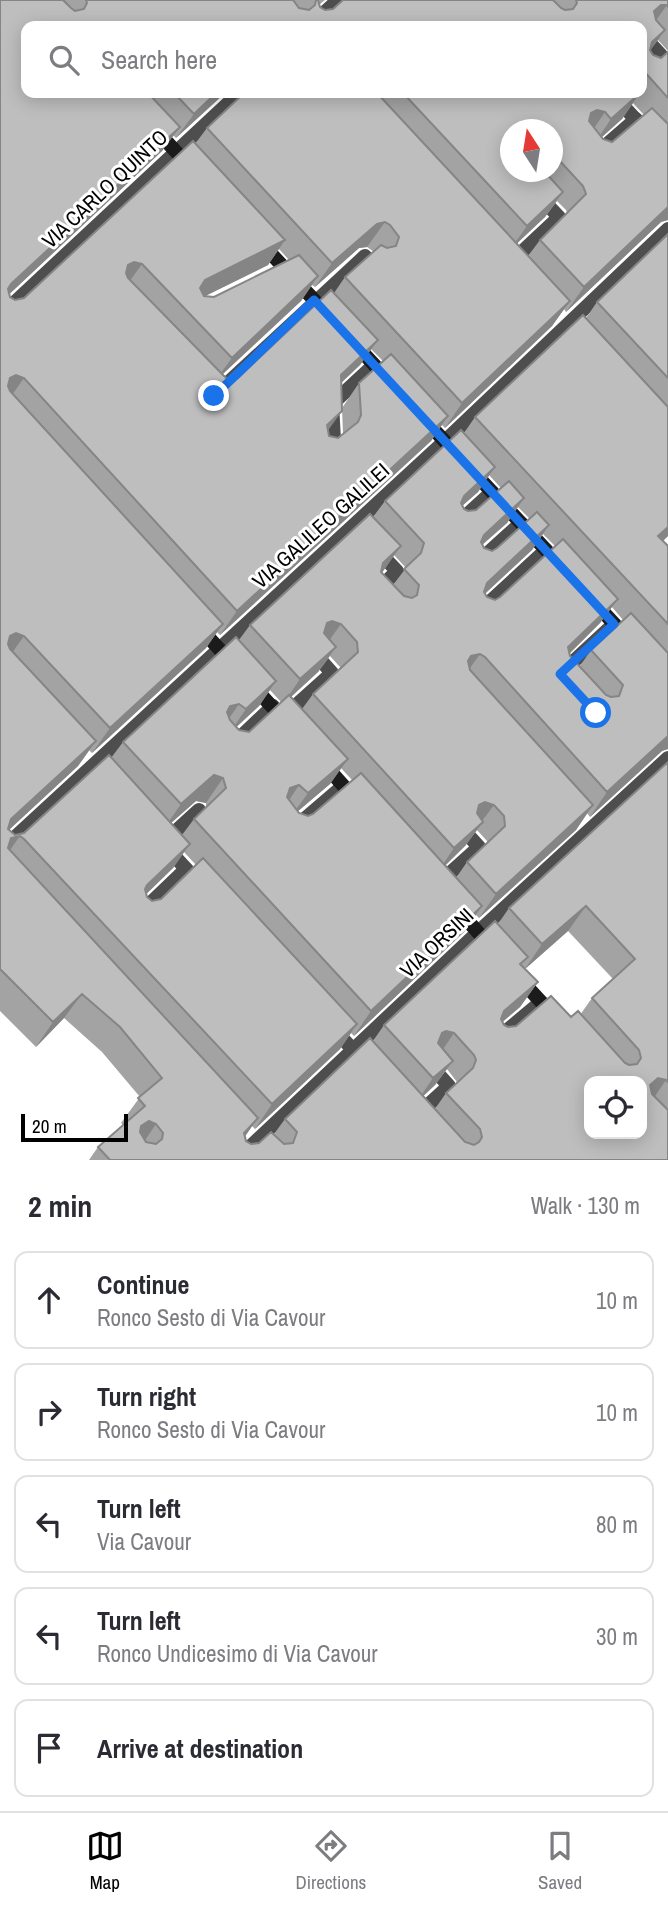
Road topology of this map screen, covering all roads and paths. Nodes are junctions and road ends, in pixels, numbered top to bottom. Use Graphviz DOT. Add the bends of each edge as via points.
graph roads {
  1 [pos="338,0"];
  2 [pos="315,21"];
  3 [pos="647,40"];
  4 [pos="647,68"];
  5 [pos="234,98"];
  6 [pos="619,98"];
  7 [pos="636,119"];
  8 [pos="149,122"];
  9 [pos="581,144"];
  10 [pos="176,152"];
  11 [pos="668,154"];
  12 [pos="203,181"];
  13 [pos="534,191"];
  14 [pos="247,229"];
  15 [pos="668,229"];
  16 [pos="372,264"];
  17 [pos="508,264"];
  18 [pos="314,300"];
  19 [pos="0,316"];
  20 [pos="374,365"];
  21 [pos="204,386"];
  22 [pos="401,394"];
  23 [pos="418,413"];
  24 [pos="445,441"];
  25 [pos="318,454"];
  26 [pos="492,492"];
  27 [pos="521,523"];
  28 [pos="354,525"];
  29 [pos="453,527"];
  30 [pos="546,550"];
  31 [pos="473,566"];
  32 [pos="572,578"];
  33 [pos="589,596"];
  34 [pos="382,602"];
  35 [pos="476,615"];
  36 [pos="191,618"];
  37 [pos="614,624"];
  38 [pos="219,648"];
  39 [pos="641,653"];
  40 [pos="316,654"];
  41 [pos="569,684"];
  42 [pos="277,712"];
  43 [pos="300,737"];
  44 [pos="219,739"];
  45 [pos="317,757"];
  46 [pos="668,758"];
  47 [pos="343,786"];
  48 [pos="199,810"];
  49 [pos="371,816"];
  50 [pos="279,820"];
  51 [pos="469,836"];
  52 [pos="0,851"];
  53 [pos="186,869"];
  54 [pos="440,891"];
  55 [pos="214,899"];
  56 [pos="137,916"];
  57 [pos="478,932"];
  58 [pos="541,1002"];
  59 [pos="326,1020"];
  60 [pos="559,1021"];
  61 [pos="493,1043"];
  62 [pos="354,1050"];
  63 [pos="430,1065"];
  64 [pos="380,1079"];
  65 [pos="415,1117"];
  66 [pos="236,1160"];
  1 -- 2 [label="street"];
  3 -- 4 [label="street" via="661,55"];
  5 -- 10 [label="street, VIA CARLO QUINTO"];
  6 -- 7 [label="street"];
  7 -- 9 [label="street" via="593,157"];
  7 -- 11 [label="street"];
  8 -- 10 [label="main road"];
  10 -- 12 [label="main road"];
  10 -- 19 [label="street, VIA CARLO QUINTO"];
  13 -- 17 [label="street" via="559,217"];
  14 -- 18 [label="main road" via="277,270"];
  15 -- 24 [label="street, VIA GALILEO GALILEI"];
  16 -- 18 [label="street" via="365,256"];
  18 -- 20 [label="main road"];
  18 -- 21 [label="street" via="214,396"];
  20 -- 22 [label="main road"];
  20 -- 25 [label="street" via="332,404 334,440"];
  23 -- 24 [label="main road"];
  24 -- 26 [label="main road"];
  24 -- 28 [label="street, VIA GALILEO GALILEI"];
  26 -- 27 [label="main road"];
  26 -- 29 [label="street"];
  27 -- 30 [label="main road"];
  27 -- 31 [label="street"];
  28 -- 34 [label="street" via="397,571 373,594"];
  28 -- 38 [label="street, VIA GALILEO GALILEI"];
  30 -- 32 [label="main road"];
  30 -- 35 [label="street"];
  33 -- 37 [label="main road"];
  36 -- 38 [label="main road"];
  37 -- 39 [label="main road"];
  37 -- 41 [label="street" via="560,674"];
  38 -- 42 [label="main road"];
  38 -- 52 [label="street, VIA GALILEO GALILEI"];
  40 -- 42 [label="street" via="332,673"];
  42 -- 43 [label="main road"];
  42 -- 44 [label="street" via="228,748"];
  45 -- 47 [label="main road"];
  46 -- 57 [label="street, VIA ORSINI" via="584,825"];
  47 -- 49 [label="main road"];
  47 -- 50 [label="street" via="289,832"];
  48 -- 53 [label="street" via="158,839"];
  51 -- 54 [label="street" via="479,847"];
  53 -- 55 [label="street"];
  53 -- 56 [label="street"];
  54 -- 57 [label="main road"];
  57 -- 58 [label="main road"];
  57 -- 62 [label="street, VIA ORSINI"];
  58 -- 60 [label="main road"];
  58 -- 61 [label="street"];
  59 -- 62 [label="street"];
  62 -- 64 [label="street"];
  62 -- 66 [label="street, VIA ORSINI"];
  63 -- 65 [label="street" via="449,1086"];
}
